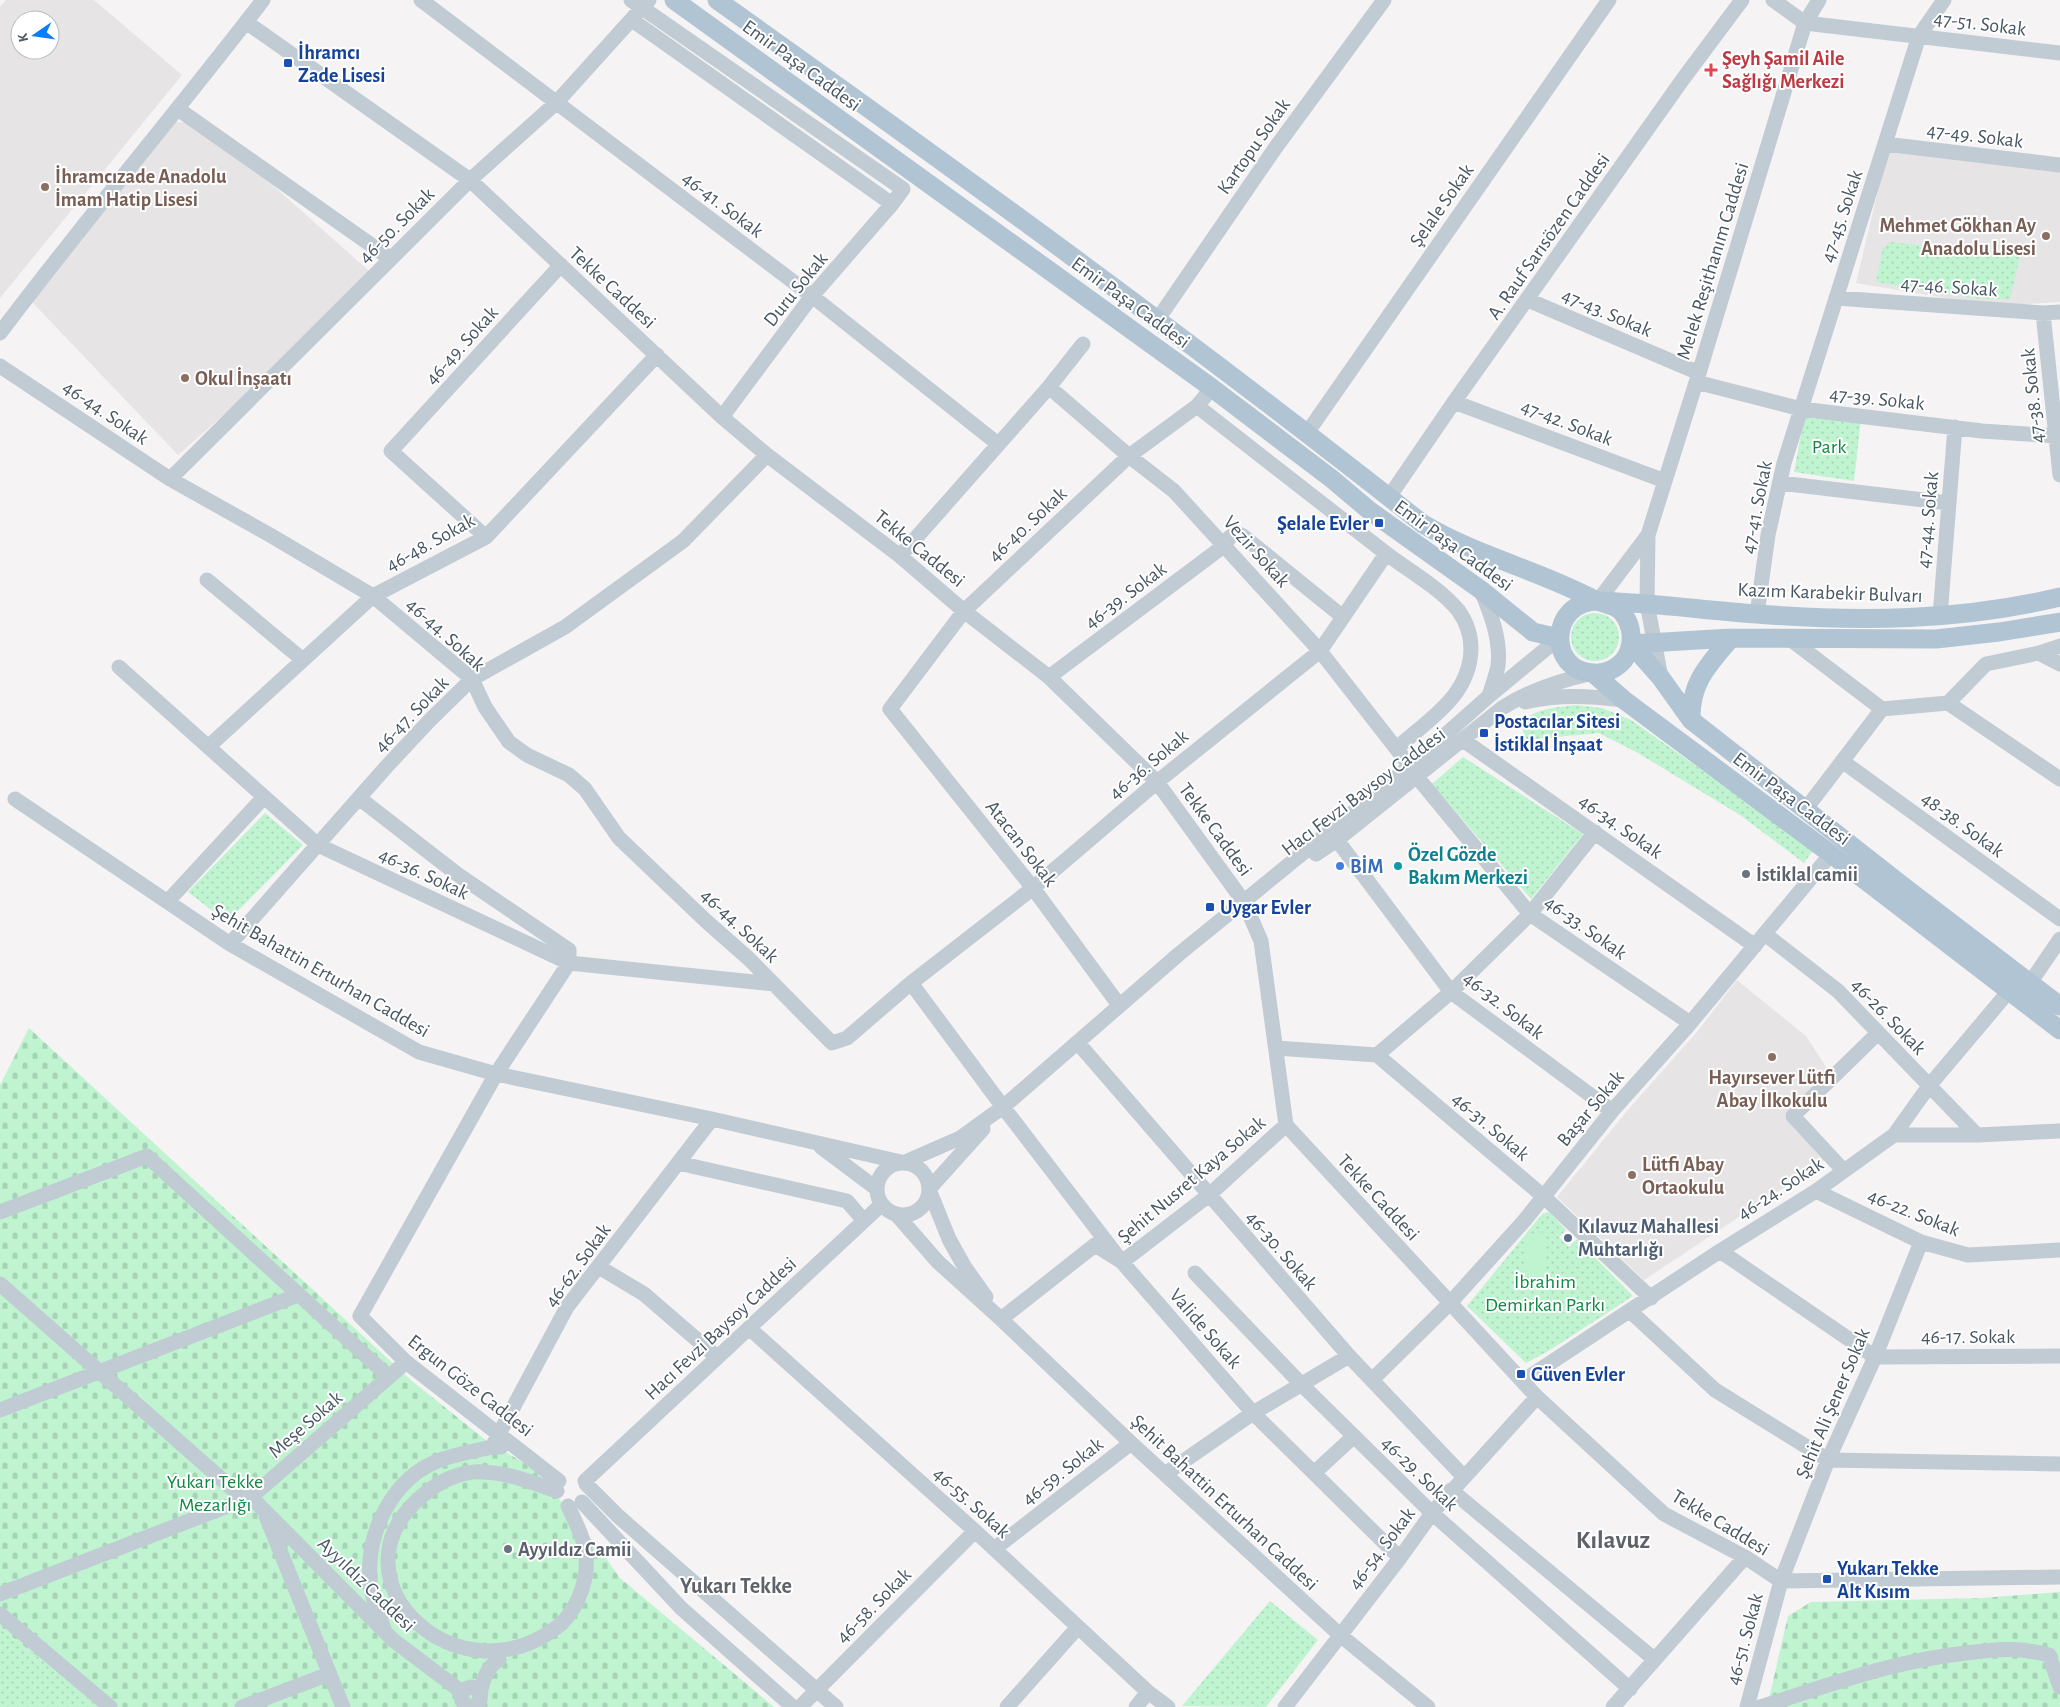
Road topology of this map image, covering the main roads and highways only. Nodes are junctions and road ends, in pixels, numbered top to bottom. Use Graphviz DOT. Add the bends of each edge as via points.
graph roads {
  1 [pos="674,0"];
  2 [pos="717,0"];
  3 [pos="2060,597"];
  4 [pos="1598,601"];
  5 [pos="2060,622"];
  6 [pos="1559,638"];
  7 [pos="1731,638"];
  8 [pos="1631,644"];
  9 [pos="1593,673"];
  10 [pos="1691,720"];
  11 [pos="2060,1006"];
  12 [pos="2060,1030"];
  1 -- 6 [label="main road, Emir Paşa Caddesi" via="1212,388 1370,511 1534,632"];
  2 -- 4 [label="main road, Emir Paşa Caddesi" via="1158,319 1423,524 1447,538 1510,565 1562,582"];
  3 -- 4 [label="main road, Kazım Karabekir Bulvarı" via="1996,610 1862,619"];
  4 -- 6 [label="main road" via="1573,609 1563,622"];
  4 -- 8 [label="main road" via="1611,605 1624,616 1630,628"];
  5 -- 7 [label="main road" via="1936,639"];
  6 -- 9 [label="main road" via="1562,652 1570,663 1581,671"];
  7 -- 8 [label="main road"];
  7 -- 10 [label="main road" via="1700,678 1691,705"];
  8 -- 9 [label="main road" via="1617,667"];
  8 -- 10 [label="main road, Emir Paşa Caddesi"];
  9 -- 12 [label="main road, Emir Paşa Caddesi" via="1624,700"];
  10 -- 11 [label="main road, Emir Paşa Caddesi"];
}
